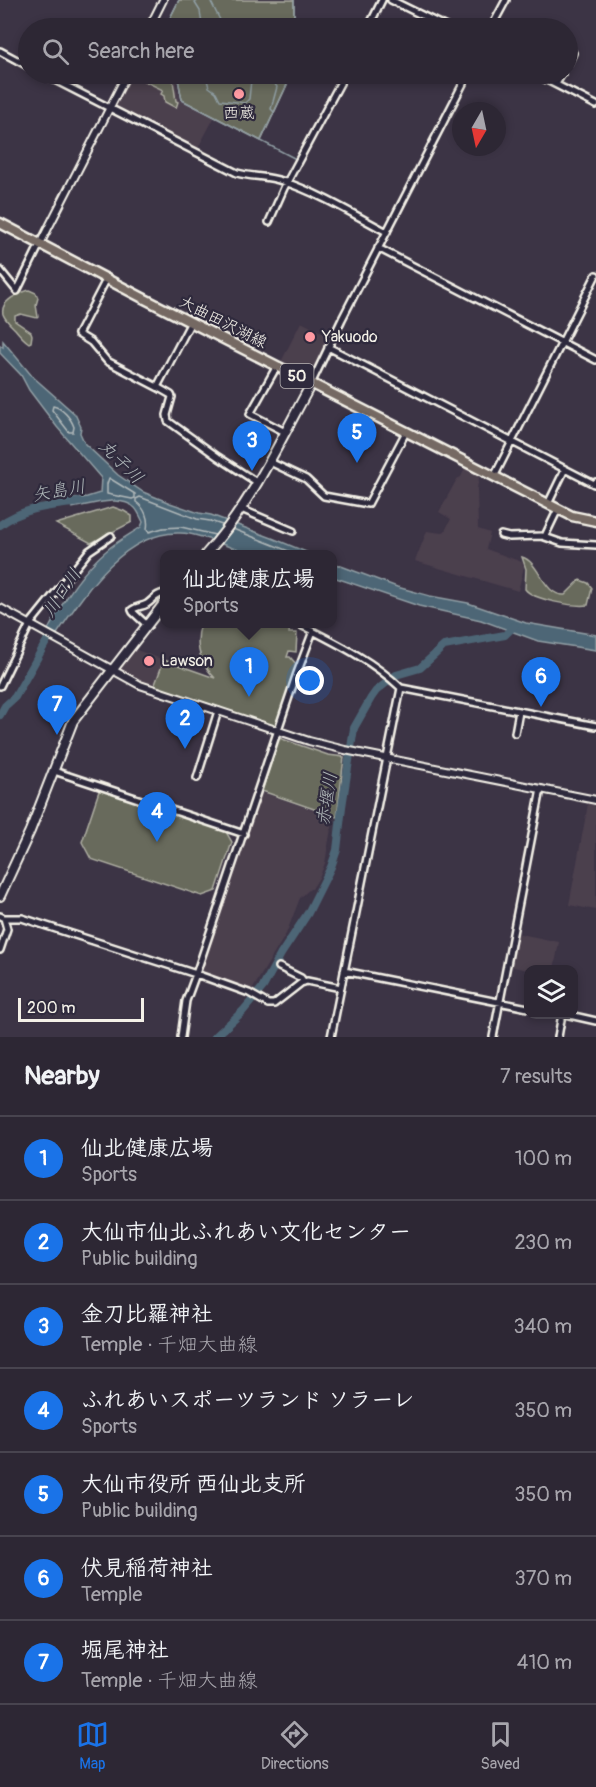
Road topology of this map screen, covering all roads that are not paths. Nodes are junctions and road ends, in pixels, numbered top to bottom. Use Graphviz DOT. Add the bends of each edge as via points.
graph roads {
  1 [pos="163,0"];
  2 [pos="382,0"];
  3 [pos="391,0"];
  4 [pos="506,0"];
  5 [pos="154,18"];
  6 [pos="373,18"];
  7 [pos="427,18"];
  8 [pos="496,18"];
  9 [pos="0,51"];
  10 [pos="18,61"];
  11 [pos="63,84"];
  12 [pos="122,84"];
  13 [pos="340,84"];
  14 [pos="462,84"];
  15 [pos="556,84"];
  16 [pos="596,105"];
  17 [pos="110,107"];
  18 [pos="288,183"];
  19 [pos="268,222"];
  20 [pos="0,223"];
  21 [pos="387,232"];
  22 [pos="40,244"];
  23 [pos="378,248"];
  24 [pos="0,270"];
  25 [pos="596,275"];
  26 [pos="107,278"];
  27 [pos="191,322"];
  28 [pos="561,342"];
  29 [pos="328,347"];
  30 [pos="596,360"];
  31 [pos="277,366"];
  32 [pos="311,384"];
  33 [pos="157,387"];
  34 [pos="285,432"];
  35 [pos="406,432"];
  36 [pos="511,441"];
  37 [pos="270,462"];
  38 [pos="565,469"];
  39 [pos="494,477"];
  40 [pos="596,482"];
  41 [pos="258,483"];
  42 [pos="548,504"];
  43 [pos="241,509"];
  44 [pos="558,509"];
  45 [pos="596,521"];
  46 [pos="293,531"];
  47 [pos="501,535"];
  48 [pos="111,536"];
  49 [pos="545,536"];
  50 [pos="596,545"];
  51 [pos="210,550"];
  52 [pos="160,594"];
  53 [pos="0,608"];
  54 [pos="160,609"];
  55 [pos="33,625"];
  56 [pos="148,626"];
  57 [pos="307,628"];
  58 [pos="313,631"];
  59 [pos="113,670"];
  60 [pos="0,686"];
  61 [pos="401,688"];
  62 [pos="218,711"];
  63 [pos="519,711"];
  64 [pos="596,726"];
  65 [pos="278,731"];
  66 [pos="515,734"];
  67 [pos="387,758"];
  68 [pos="54,771"];
  69 [pos="196,778"];
  70 [pos="541,789"];
  71 [pos="596,800"];
  72 [pos="244,834"];
  73 [pos="0,896"];
  74 [pos="2,917"];
  75 [pos="0,950"];
  76 [pos="279,967"];
  77 [pos="344,971"];
  78 [pos="196,975"];
  79 [pos="304,982"];
  80 [pos="341,988"];
  81 [pos="500,1002"];
  82 [pos="524,1007"];
  83 [pos="578,1017"];
  84 [pos="563,1019"];
  85 [pos="596,1021"];
  86 [pos="181,1037"];
  87 [pos="332,1037"];
  88 [pos="493,1037"];
  89 [pos="558,1037"];
  1 -- 5 [label="street"];
  2 -- 6 [label="street"];
  3 -- 7 [label="street"];
  4 -- 8 [label="street"];
  9 -- 10 [label="street"];
  11 -- 17 [label="street"];
  12 -- 17 [label="street"];
  13 -- 18 [label="street"];
  14 -- 21 [label="street"];
  15 -- 16 [label="street"];
  17 -- 18 [label="street" via="237,173"];
  17 -- 22 [label="street"];
  18 -- 19 [label="street"];
  18 -- 21 [label="street"];
  20 -- 22 [label="main road, 大曲田沢湖線 / 50"];
  21 -- 23 [label="street"];
  22 -- 24 [label="street" via="17,291"];
  22 -- 26 [label="main road, 大曲田沢湖線 / 50"];
  23 -- 28 [label="street"];
  23 -- 29 [label="street"];
  25 -- 28 [label="street"];
  26 -- 27 [label="main road, 大曲田沢湖線 / 50"];
  26 -- 33 [label="street" via="78,334 91,342 107,361"];
  27 -- 31 [label="main road, 大曲田沢湖線 / 50"];
  27 -- 33 [label="street"];
  28 -- 30 [label="street"];
  28 -- 36 [label="street"];
  29 -- 32 [label="street"];
  29 -- 36 [label="street"];
  31 -- 32 [label="main road, 大曲田沢湖線 / 50"];
  31 -- 34 [label="street" via="250,414"];
  32 -- 34 [label="main road"];
  32 -- 35 [label="main road, 大曲田沢湖線 / 50"];
  33 -- 41 [label="street" via="171,395 168,420"];
  34 -- 37 [label="main road"];
  35 -- 37 [label="street" via="368,504 324,496 306,479"];
  35 -- 39 [label="main road, 大曲田沢湖線 / 50"];
  36 -- 38 [label="street"];
  36 -- 39 [label="street"];
  37 -- 41 [label="main road"];
  38 -- 40 [label="street"];
  38 -- 42 [label="street"];
  39 -- 42 [label="main road, 大曲田沢湖線 / 50"];
  41 -- 43 [label="main road"];
  42 -- 44 [label="main road, 大曲田沢湖線 / 50"];
  43 -- 46 [label="street"];
  43 -- 51 [label="main road"];
  44 -- 45 [label="main road, 大曲田沢湖線 / 50"];
  44 -- 49 [label="street"];
  47 -- 49 [label="street"];
  48 -- 55 [label="street" via="88,550"];
  49 -- 50 [label="street" via="562,543"];
  52 -- 56 [label="street" via="132,610"];
  53 -- 55 [label="street"];
  54 -- 56 [label="main road"];
  55 -- 59 [label="street"];
  55 -- 60 [label="street"];
  56 -- 59 [label="main road"];
  57 -- 58 [label="street"];
  58 -- 61 [label="street" via="374,665"];
  58 -- 65 [label="street"];
  59 -- 62 [label="street" via="140,685"];
  59 -- 68 [label="main road" via="73,721"];
  61 -- 63 [label="street"];
  61 -- 67 [label="street"];
  62 -- 65 [label="street"];
  62 -- 69 [label="street"];
  63 -- 64 [label="street"];
  63 -- 66 [label="street"];
  65 -- 67 [label="street"];
  65 -- 72 [label="street"];
  67 -- 70 [label="street"];
  67 -- 77 [label="street"];
  68 -- 72 [label="street"];
  68 -- 73 [label="main road"];
  70 -- 71 [label="street"];
  70 -- 81 [label="street"];
  72 -- 78 [label="street"];
  74 -- 75 [label="street" via="7,930"];
  74 -- 78 [label="street" via="22,918"];
  76 -- 79 [label="street"];
  77 -- 80 [label="street"];
  77 -- 81 [label="street"];
  78 -- 79 [label="street" via="249,993 268,1004 274,1004"];
  78 -- 86 [label="street" via="186,1001"];
  79 -- 80 [label="street"];
  80 -- 87 [label="street"];
  81 -- 82 [label="street"];
  81 -- 88 [label="street"];
  83 -- 85 [label="street"];
  84 -- 89 [label="street"];
}
